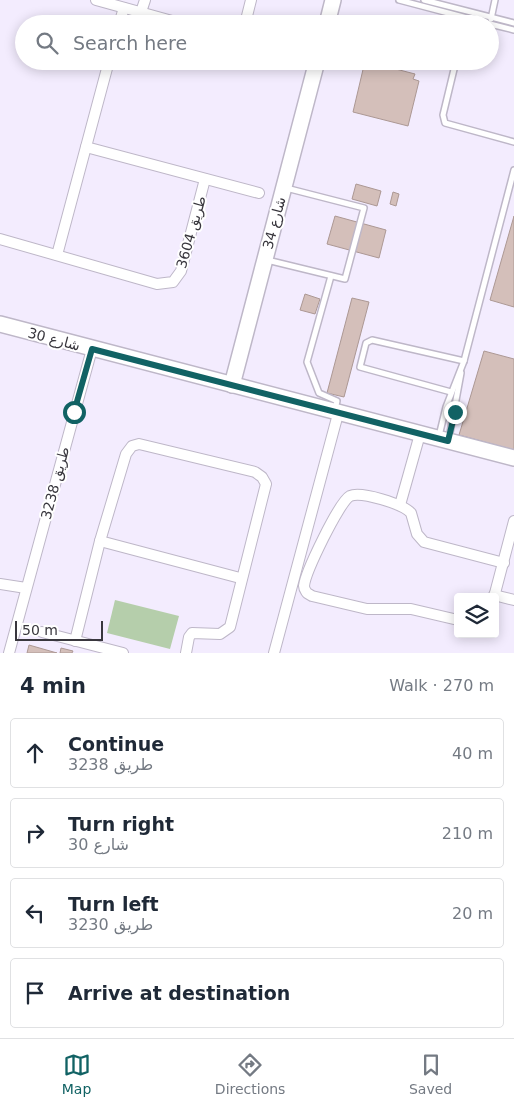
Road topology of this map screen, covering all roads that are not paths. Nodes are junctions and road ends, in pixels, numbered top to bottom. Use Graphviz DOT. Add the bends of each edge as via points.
graph roads {
  1 [pos="96,0"];
  2 [pos="145,0"];
  3 [pos="251,0"];
  4 [pos="333,0"];
  5 [pos="399,0"];
  6 [pos="424,0"];
  7 [pos="495,0"];
  8 [pos="445,6"];
  9 [pos="124,8"];
  10 [pos="141,12"];
  11 [pos="122,15"];
  12 [pos="152,15"];
  13 [pos="247,15"];
  14 [pos="329,15"];
  15 [pos="462,15"];
  16 [pos="492,15"];
  17 [pos="499,22"];
  18 [pos="514,23"];
  19 [pos="499,25"];
  20 [pos="514,30"];
  21 [pos="107,70"];
  22 [pos="315,70"];
  23 [pos="454,70"];
  24 [pos="514,142"];
  25 [pos="86,147"];
  26 [pos="514,170"];
  27 [pos="205,180"];
  28 [pos="283,187"];
  29 [pos="259,193"];
  30 [pos="0,238"];
  31 [pos="57,255"];
  32 [pos="264,259"];
  33 [pos="331,276"];
  34 [pos="0,324"];
  35 [pos="92,349"];
  36 [pos="464,361"];
  37 [pos="462,367"];
  38 [pos="232,385"];
  39 [pos="451,392"];
  40 [pos="336,413"];
  41 [pos="420,434"];
  42 [pos="443,440"];
  43 [pos="514,458"];
  44 [pos="400,505"];
  45 [pos="514,522"];
  46 [pos="100,540"];
  47 [pos="504,563"];
  48 [pos="240,578"];
  49 [pos="0,584"];
  50 [pos="26,588"];
  51 [pos="495,593"];
  52 [pos="499,597"];
  53 [pos="514,600"];
  54 [pos="454,619"];
  55 [pos="42,632"];
  56 [pos="75,641"];
  57 [pos="9,653"];
  58 [pos="123,653"];
  59 [pos="186,653"];
  60 [pos="274,653"];
  1 -- 9 [label="street"];
  2 -- 10 [label="street"];
  3 -- 13 [label="street"];
  4 -- 14 [label="street"];
  5 -- 8 [label="lane"];
  6 -- 8 [label="lane"];
  7 -- 16 [label="lane"];
  8 -- 15 [label="lane"];
  9 -- 10 [label="street"];
  9 -- 11 [label="street"];
  10 -- 12 [label="street"];
  17 -- 18 [label="lane"];
  19 -- 20 [label="lane"];
  21 -- 25 [label="street"];
  22 -- 28 [label="street, شارع 34"];
  23 -- 24 [label="lane" via="442,115 445,123"];
  25 -- 27 [label="street, طريق 3604"];
  25 -- 31 [label="street"];
  26 -- 36 [label="lane"];
  27 -- 29 [label="street, طريق 3604"];
  27 -- 31 [label="street, طريق 3604" via="181,271 172,282 156,284"];
  28 -- 32 [label="street, شارع 34"];
  28 -- 33 [label="lane" via="364,208 345,279"];
  30 -- 31 [label="street, طريق 3604"];
  32 -- 33 [label="lane"];
  32 -- 38 [label="street, شارع 34"];
  33 -- 40 [label="lane" via="307,365 319,393 337,401"];
  34 -- 35 [label="street, شارع 30"];
  35 -- 38 [label="street, شارع 30"];
  35 -- 50 [label="street, طريق 3238"];
  36 -- 37 [label="lane"];
  36 -- 39 [label="lane" via="372,340 366,343 360,367"];
  37 -- 39 [label="lane"];
  37 -- 42 [label="lane" via="458,398"];
  38 -- 40 [label="street, شارع 30"];
  39 -- 42 [label="lane"];
  40 -- 41 [label="street, شارع 30"];
  40 -- 60 [label="street"];
  41 -- 42 [label="street, شارع 30"];
  41 -- 44 [label="street"];
  42 -- 43 [label="street, شارع 30"];
  44 -- 47 [label="street" via="412,513 417,534 424,542"];
  44 -- 54 [label="street" via="359,494 346,499 323,538 304,584 305,590 312,596 363,608 411,609"];
  45 -- 47 [label="street"];
  46 -- 48 [label="street"];
  46 -- 48 [label="street" via="126,454 132,446 139,444 255,472 264,480 266,488"];
  46 -- 56 [label="street"];
  47 -- 51 [label="street"];
  48 -- 59 [label="street" via="227,630 217,634 192,633"];
  49 -- 50 [label="street"];
  50 -- 57 [label="street, طريق 3238"];
  52 -- 53 [label="street"];
  55 -- 56 [label="street"];
  56 -- 58 [label="street"];
}
